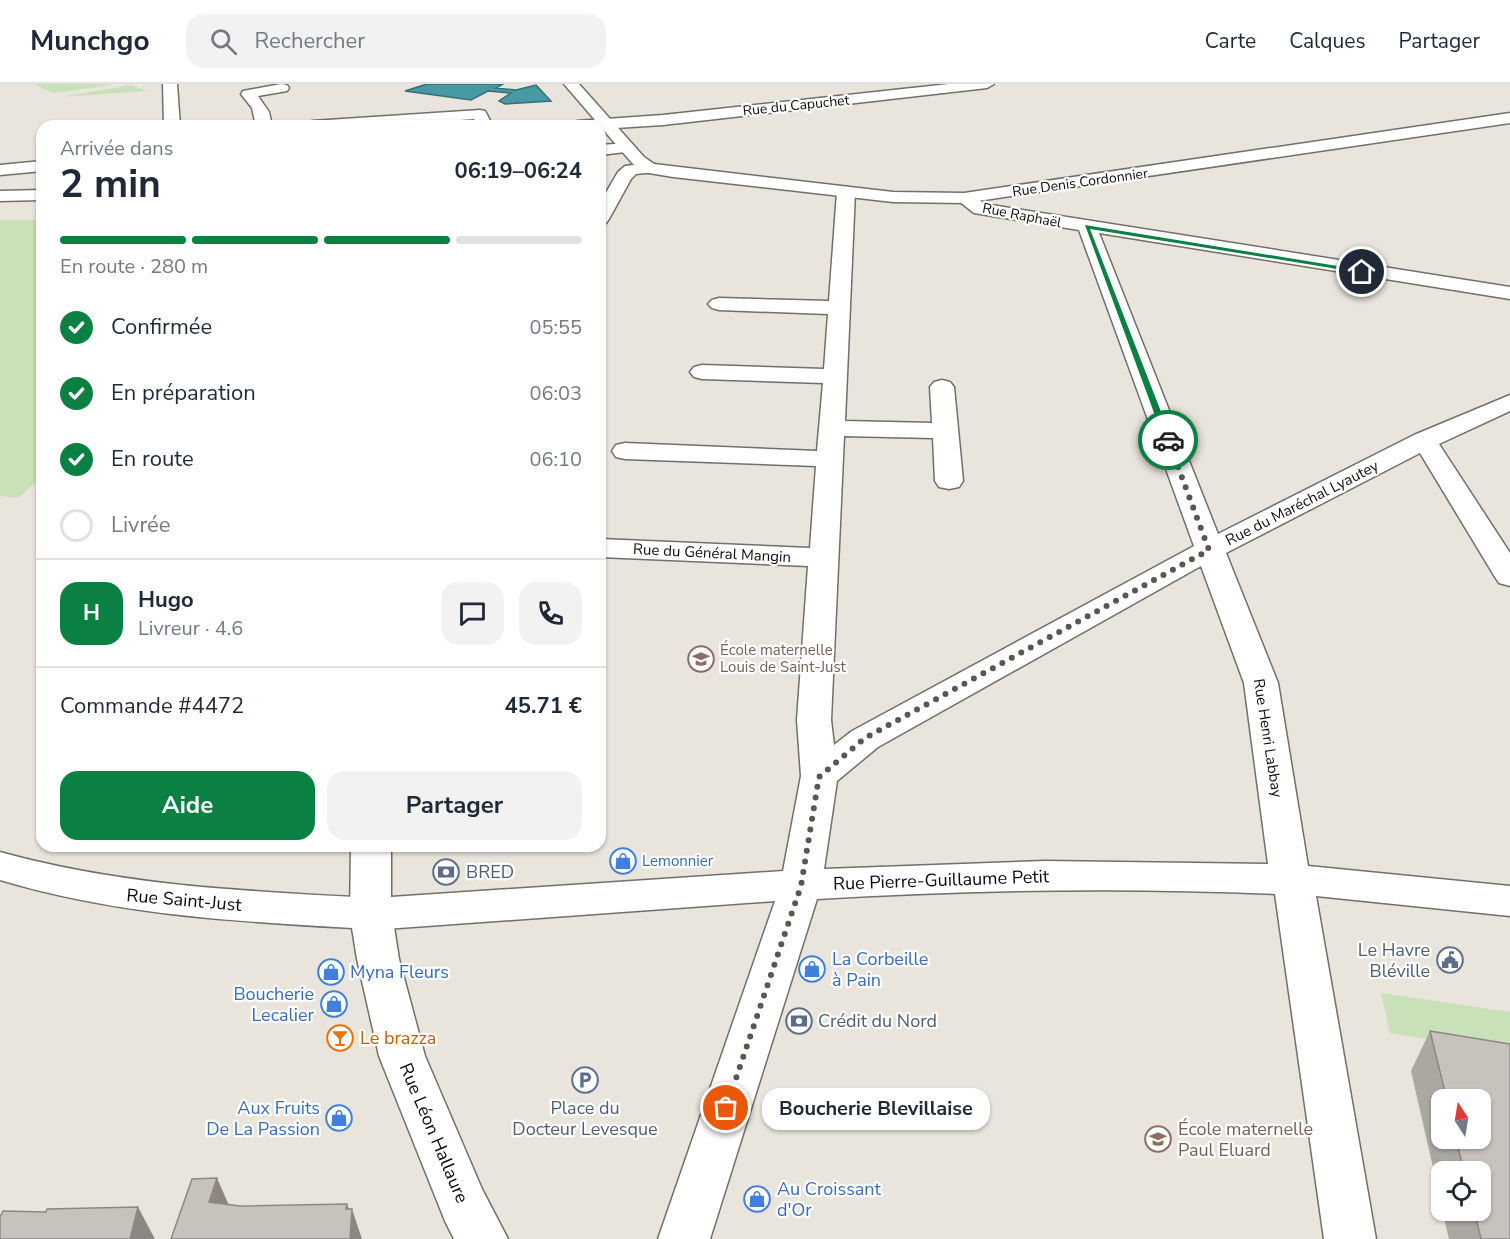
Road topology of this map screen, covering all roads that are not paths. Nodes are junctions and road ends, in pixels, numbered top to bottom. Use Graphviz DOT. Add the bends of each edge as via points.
graph roads {
  1 [pos="170,84"];
  2 [pos="571,84"];
  3 [pos="987,84"];
  4 [pos="282,88"];
  5 [pos="378,105"];
  6 [pos="1510,118"];
  7 [pos="172,120"];
  8 [pos="264,120"];
  9 [pos="381,120"];
  10 [pos="395,120"];
  11 [pos="482,120"];
  12 [pos="602,120"];
  13 [pos="606,124"];
  14 [pos="628,148"];
  15 [pos="606,150"];
  16 [pos="36,167"];
  17 [pos="649,168"];
  18 [pos="0,170"];
  19 [pos="846,192"];
  20 [pos="36,195"];
  21 [pos="0,196"];
  22 [pos="964,198"];
  23 [pos="606,207"];
  24 [pos="1087,226"];
  25 [pos="1510,294"];
  26 [pos="719,304"];
  27 [pos="837,308"];
  28 [pos="702,372"];
  29 [pos="834,376"];
  30 [pos="942,387"];
  31 [pos="1510,402"];
  32 [pos="831,428"];
  33 [pos="945,431"];
  34 [pos="1423,440"];
  35 [pos="625,451"];
  36 [pos="829,459"];
  37 [pos="949,482"];
  38 [pos="606,548"];
  39 [pos="1209,550"];
  40 [pos="824,558"];
  41 [pos="1510,577"];
  42 [pos="819,777"];
  43 [pos="371,852"];
  44 [pos="0,866"];
  45 [pos="1293,880"];
  46 [pos="801,886"];
  47 [pos="1510,901"];
  48 [pos="371,914"];
  49 [pos="482,1239"];
  50 [pos="684,1239"];
  51 [pos="1350,1239"];
  1 -- 7 [label="street"];
  2 -- 12 [label="street"];
  3 -- 13 [label="street, Rue du Capuchet"];
  4 -- 8 [label="street" via="248,93 259,104"];
  5 -- 9 [label="street"];
  6 -- 22 [label="street, Rue Denis Cordonnier"];
  10 -- 11 [label="street" via="480,114"];
  13 -- 14 [label="street"];
  14 -- 15 [label="street"];
  14 -- 17 [label="street"];
  16 -- 18 [label="street"];
  17 -- 19 [label="street, Rue Denis Cordonnier"];
  17 -- 23 [label="street" via="632,170 624,176"];
  19 -- 22 [label="street, Rue Denis Cordonnier"];
  19 -- 27 [label="street"];
  20 -- 21 [label="street"];
  22 -- 24 [label="street, Rue Raphaël" via="980,209"];
  24 -- 25 [label="street, Rue Raphaël"];
  24 -- 39 [label="street, Rue Henri Labbay"];
  26 -- 27 [label="street"];
  27 -- 29 [label="street"];
  28 -- 29 [label="street"];
  29 -- 32 [label="street"];
  30 -- 33 [label="street"];
  31 -- 34 [label="street, Rue du Maréchal Lyautey"];
  32 -- 33 [label="street"];
  32 -- 36 [label="street"];
  33 -- 37 [label="street"];
  34 -- 39 [label="street, Rue du Maréchal Lyautey"];
  34 -- 41 [label="street"];
  35 -- 36 [label="street"];
  36 -- 40 [label="street"];
  38 -- 40 [label="street, Rue du Général Mangin"];
  39 -- 42 [label="street, Rue du Maréchal Lyautey" via="865,738"];
  39 -- 45 [label="street, Rue Henri Labbay" via="1261,683 1286,857"];
  40 -- 42 [label="street" via="814,720"];
  42 -- 46 [label="street"];
  43 -- 48 [label="street, Rue Léon Hallaure"];
  44 -- 48 [label="street, Rue Saint-Just" via="63,884 151,899"];
  45 -- 46 [label="street, Rue Pierre-Guillaume Petit" via="1124,875"];
  45 -- 47 [label="street, Rue Pierre-Guillaume Petit"];
  45 -- 51 [label="street, Rue Henri Labbay"];
  46 -- 48 [label="street, Rue Pierre-Guillaume Petit"];
  46 -- 50 [label="street"];
  48 -- 49 [label="street, Rue Léon Hallaure" via="402,1056 463,1204"];
}
